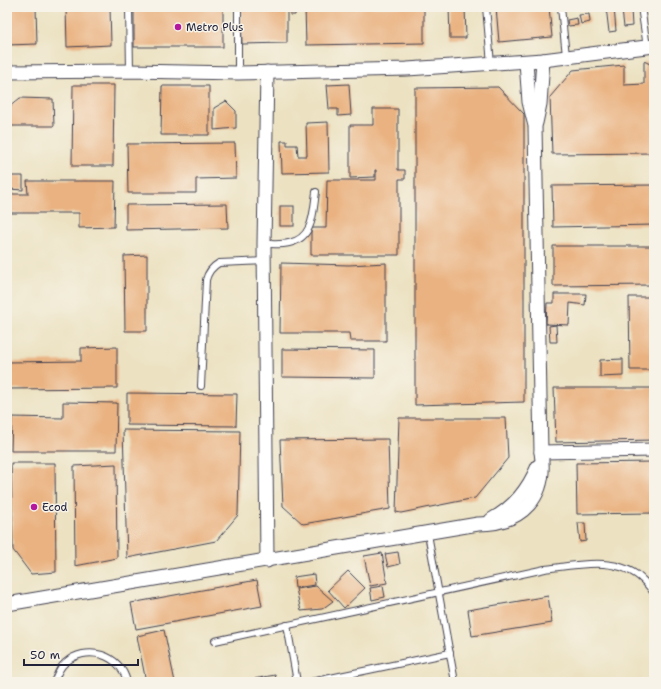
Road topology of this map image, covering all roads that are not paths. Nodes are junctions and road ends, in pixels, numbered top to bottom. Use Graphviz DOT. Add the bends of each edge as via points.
graph roads {
  1 [pos="129,7"];
  2 [pos="238,7"];
  3 [pos="486,7"];
  4 [pos="561,7"];
  5 [pos="641,7"];
  6 [pos="651,46"];
  7 [pos="566,56"];
  8 [pos="543,60"];
  9 [pos="526,62"];
  10 [pos="491,64"];
  11 [pos="130,71"];
  12 [pos="7,72"];
  13 [pos="267,72"];
  14 [pos="238,73"];
  15 [pos="535,126"];
  16 [pos="316,192"];
  17 [pos="264,244"];
  18 [pos="264,261"];
  19 [pos="201,386"];
  20 [pos="654,450"];
  21 [pos="541,452"];
  22 [pos="428,534"];
  23 [pos="267,561"];
  24 [pos="438,592"];
  25 [pos="654,593"];
  26 [pos="7,604"];
  27 [pos="287,625"];
  28 [pos="215,641"];
  29 [pos="450,654"];
  30 [pos="54,682"];
  31 [pos="127,682"];
  32 [pos="297,682"];
  33 [pos="311,682"];
  34 [pos="455,682"];
  1 -- 11 [label="lane"];
  2 -- 14 [label="lane"];
  3 -- 10 [label="lane"];
  4 -- 7 [label="lane"];
  5 -- 6 [label="lane"];
  6 -- 7 [label="street"];
  7 -- 8 [label="street"];
  8 -- 9 [label="street"];
  8 -- 15 [label="street" via="540,104"];
  9 -- 10 [label="street"];
  9 -- 15 [label="street" via="528,95"];
  10 -- 13 [label="street"];
  11 -- 12 [label="street"];
  11 -- 14 [label="street"];
  13 -- 14 [label="street"];
  13 -- 17 [label="street"];
  15 -- 21 [label="street"];
  16 -- 17 [label="lane" via="312,222 307,232 300,239 288,244"];
  17 -- 18 [label="street"];
  18 -- 19 [label="lane" via="220,263 207,275"];
  18 -- 23 [label="street"];
  20 -- 21 [label="street"];
  21 -- 22 [label="street" via="538,466 525,492 504,512 478,524"];
  22 -- 23 [label="street"];
  22 -- 24 [label="lane"];
  23 -- 26 [label="street"];
  24 -- 25 [label="lane" via="545,569 608,564 627,570 644,580"];
  24 -- 27 [label="lane"];
  24 -- 29 [label="lane"];
  27 -- 28 [label="lane"];
  27 -- 32 [label="lane"];
  29 -- 33 [label="lane"];
  29 -- 34 [label="lane"];
  30 -- 31 [label="lane" via="57,673 74,656 98,653 119,664"];
}
